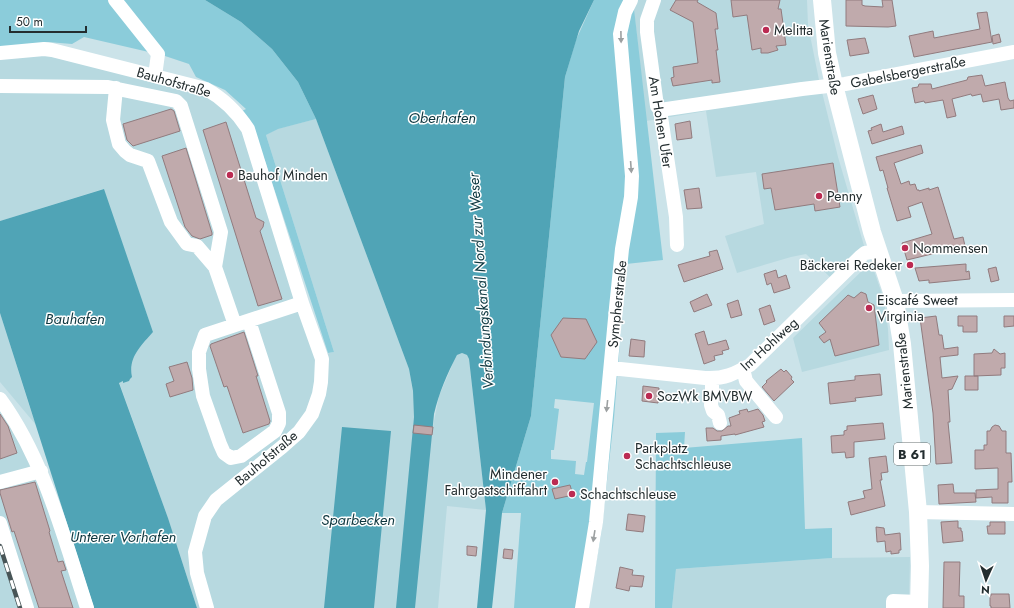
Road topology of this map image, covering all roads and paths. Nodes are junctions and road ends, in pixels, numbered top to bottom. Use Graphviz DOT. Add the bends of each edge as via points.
graph roads {
  1 [pos="115,0"];
  2 [pos="631,0"];
  3 [pos="654,0"];
  4 [pos="822,0"];
  5 [pos="1014,52"];
  6 [pos="0,53"];
  7 [pos="155,76"];
  8 [pos="834,85"];
  9 [pos="0,86"];
  10 [pos="116,88"];
  11 [pos="660,110"];
  12 [pos="677,245"];
  13 [pos="878,251"];
  14 [pos="215,267"];
  15 [pos="1014,300"];
  16 [pos="896,301"];
  17 [pos="302,303"];
  18 [pos="255,319"];
  19 [pos="235,325"];
  20 [pos="611,368"];
  21 [pos="743,369"];
  22 [pos="712,378"];
  23 [pos="0,399"];
  24 [pos="776,417"];
  25 [pos="720,423"];
  26 [pos="41,471"];
  27 [pos="0,482"];
  28 [pos="918,512"];
  29 [pos="1014,514"];
  30 [pos="0,522"];
  31 [pos="919,605"];
  32 [pos="27,608"];
  33 [pos="87,608"];
  34 [pos="207,608"];
  35 [pos="582,608"];
  36 [pos="892,608"];
  1 -- 7 [label="street" via="158,54"];
  2 -- 20 [label="street, Sympherstraße, one-way" via="625,12 620,34 632,176 622,249"];
  3 -- 11 [label="street, Am Hohen Ufer" via="646,20"];
  4 -- 8 [label="main road, Marienstraße / B 61" via="827,53"];
  5 -- 8 [label="street, Gabelsbergerstraße"];
  6 -- 7 [label="street, Bauhofstraße" via="52,50"];
  7 -- 17 [label="street, Bauhofstraße" via="206,89 218,96 241,117 248,129"];
  8 -- 11 [label="street, Gabelsbergerstraße"];
  8 -- 13 [label="main road, Marienstraße / B 61"];
  9 -- 10 [label="street"];
  10 -- 14 [label="street" via="113,120 119,144 130,155 148,161 171,222 187,244 197,246"];
  10 -- 14 [label="street" via="176,101 181,106 221,232"];
  11 -- 12 [label="street, Am Hohen Ufer" via="676,217"];
  13 -- 16 [label="main road, Marienstraße / B 61"];
  13 -- 21 [label="street, Im Hohlweg" via="860,257"];
  14 -- 19 [label="street"];
  15 -- 16 [label="street"];
  16 -- 28 [label="main road, Marienstraße / B 61"];
  17 -- 18 [label="street"];
  17 -- 34 [label="street, Bauhofstraße" via="322,359 319,394 312,414 299,432 216,500 205,516 195,552 197,572"];
  18 -- 19 [label="street"];
  18 -- 19 [label="street" via="279,413 279,422 275,431 241,456 230,458 220,444 204,396 199,352 205,335"];
  20 -- 22 [label="street, Im Hohlweg"];
  20 -- 35 [label="street, Sympherstraße, one-way" via="596,522"];
  21 -- 22 [label="street, Im Hohlweg" via="719,379"];
  21 -- 24 [label="street" via="746,381"];
  22 -- 25 [label="street" via="710,405 718,415"];
  23 -- 26 [label="street"];
  26 -- 27 [label="street"];
  26 -- 33 [label="street"];
  28 -- 29 [label="street"];
  28 -- 31 [label="main road, Marienstraße / B 61"];
  30 -- 32 [label="street"];
  31 -- 36 [label="street" via="893,601"];
}
